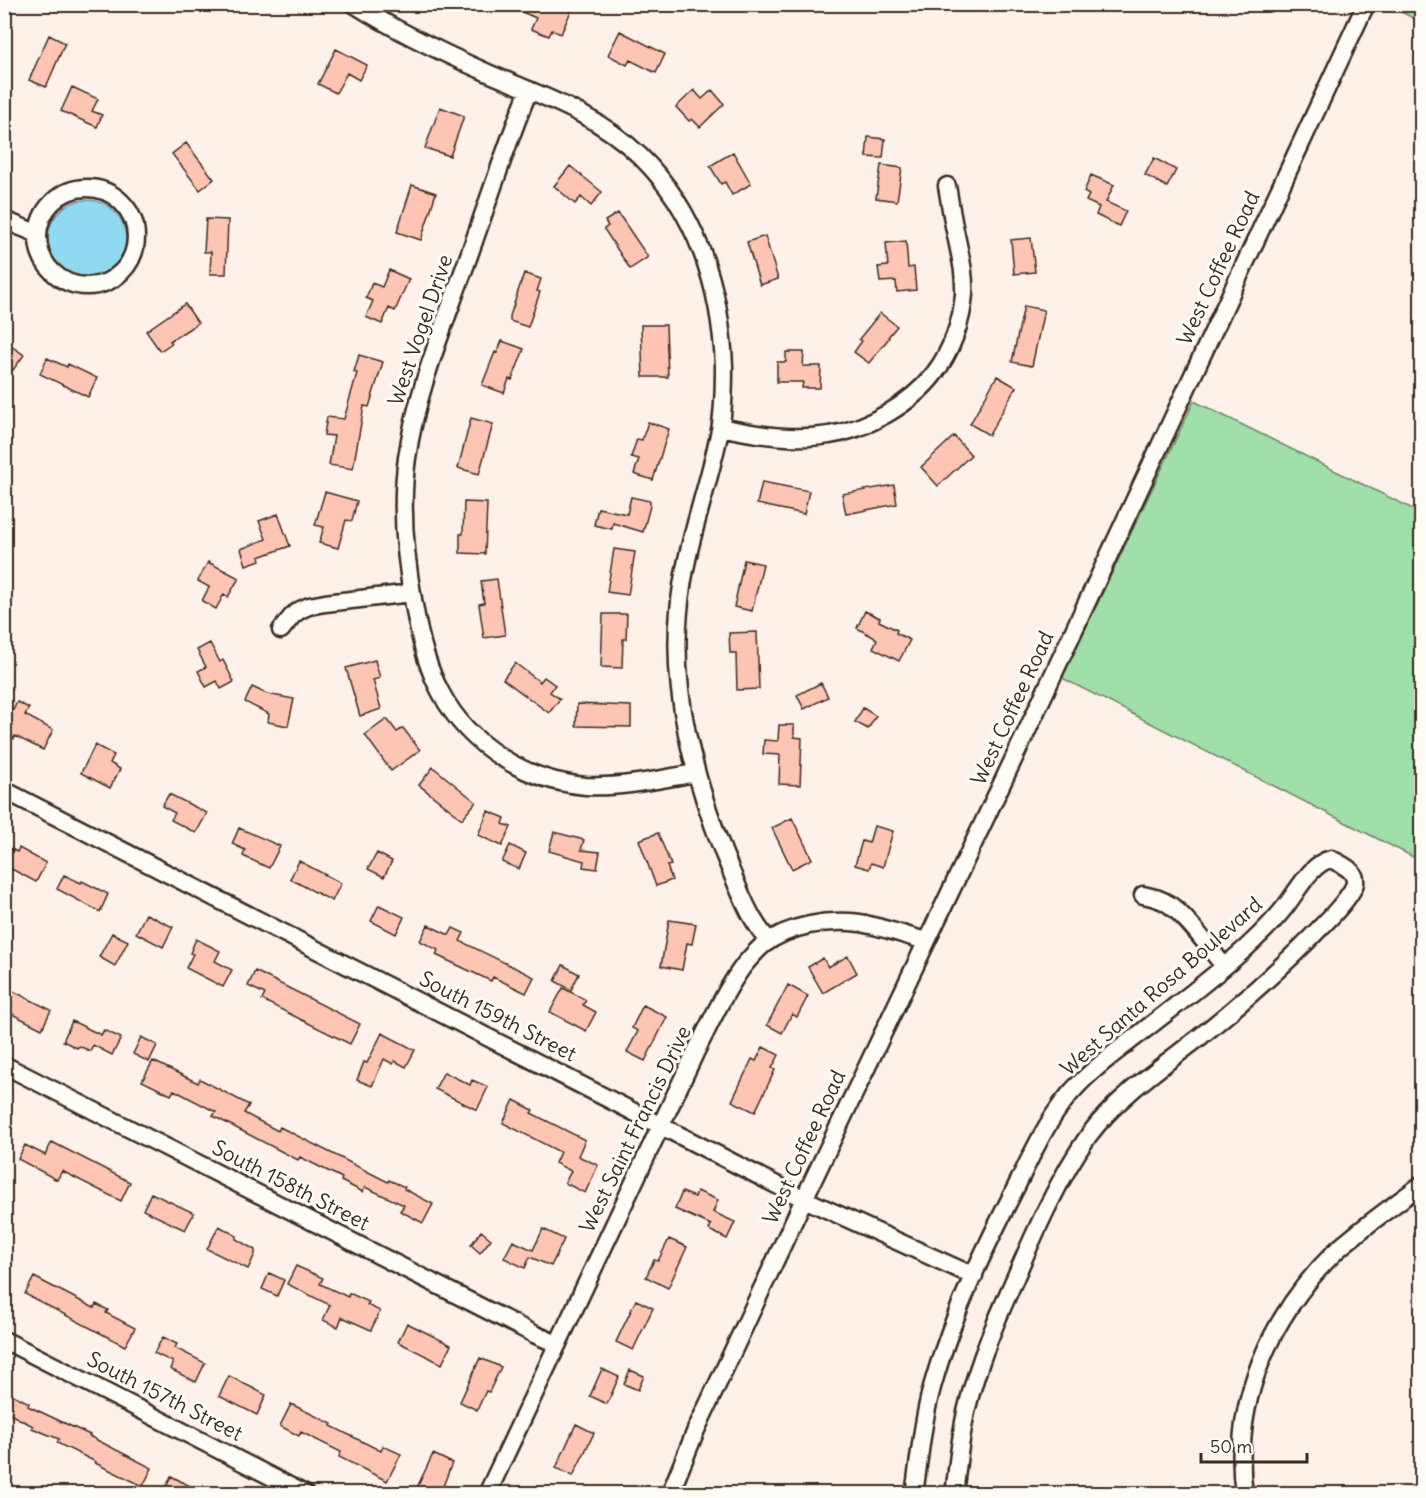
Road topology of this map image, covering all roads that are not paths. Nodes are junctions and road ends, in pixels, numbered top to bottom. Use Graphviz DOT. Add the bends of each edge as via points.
graph roads {
  1 [pos="354,4"];
  2 [pos="1366,4"];
  3 [pos="529,90"];
  4 [pos="947,186"];
  5 [pos="4,220"];
  6 [pos="38,234"];
  7 [pos="721,427"];
  8 [pos="412,593"];
  9 [pos="281,630"];
  10 [pos="696,772"];
  11 [pos="4,790"];
  12 [pos="1143,895"];
  13 [pos="769,941"];
  14 [pos="926,941"];
  15 [pos="1224,966"];
  16 [pos="4,1065"];
  17 [pos="661,1125"];
  18 [pos="1422,1184"];
  19 [pos="804,1198"];
  20 [pos="974,1276"];
  21 [pos="4,1340"];
  22 [pos="557,1344"];
  23 [pos="696,1430"];
  24 [pos="304,1494"];
  25 [pos="487,1494"];
  26 [pos="659,1494"];
  27 [pos="670,1494"];
  28 [pos="915,1494"];
  29 [pos="954,1494"];
  30 [pos="1245,1494"];
  1 -- 3 [label="street" via="417,39"];
  2 -- 14 [label="street, West Coffee Road"];
  3 -- 7 [label="street" via="565,104 613,133 639,155 677,200 709,270 719,316 724,389"];
  3 -- 8 [label="street, West Vogel Drive" via="440,336 412,428 405,467 404,517"];
  4 -- 7 [label="street" via="963,264 964,294 953,339 933,375 891,411 831,435 792,437"];
  5 -- 6 [label="street"];
  6 -- 6 [label="street" via="48,267 66,282 89,286 100,285 121,273 136,241 136,228 125,205 104,191 91,188 78,189 55,200 41,221"];
  7 -- 10 [label="street" via="690,546 679,609 679,682"];
  8 -- 9 [label="street" via="309,606 293,615"];
  8 -- 10 [label="street, West Vogel Drive" via="425,654 439,691 459,722 498,756 538,775 585,786 633,784"];
  10 -- 13 [label="street" via="732,873 753,919"];
  11 -- 17 [label="street, South 159th Street"];
  12 -- 15 [label="street" via="1170,905"];
  13 -- 14 [label="street, West Saint Francis Drive" via="805,926 844,922"];
  13 -- 17 [label="street, West Saint Francis Drive" via="744,966 723,1000"];
  14 -- 19 [label="street, West Coffee Road"];
  15 -- 20 [label="street, West Santa Rosa Boulevard" via="1077,1086 1039,1139"];
  15 -- 29 [label="street, West Santa Rosa Boulevard" via="1285,908 1318,864 1331,859 1350,870 1355,883 1332,916 1236,1008 1132,1090 1090,1134 1074,1159 1031,1243 978,1369 967,1409"];
  16 -- 22 [label="street, South 158th Street"];
  17 -- 19 [label="street, South 159th Street"];
  17 -- 22 [label="street, West Saint Francis Drive"];
  18 -- 30 [label="street" via="1337,1250 1294,1298 1275,1329 1251,1388 1243,1429"];
  19 -- 20 [label="street, South 159th Street"];
  19 -- 23 [label="street, West Coffee Road"];
  20 -- 28 [label="street, West Santa Rosa Boulevard" via="934,1378"];
  21 -- 24 [label="street, South 157th Street"];
  22 -- 25 [label="street, West Saint Francis Drive"];
  23 -- 26 [label="street, West Coffee Road"];
  23 -- 27 [label="street, West Coffee Road"];
}
